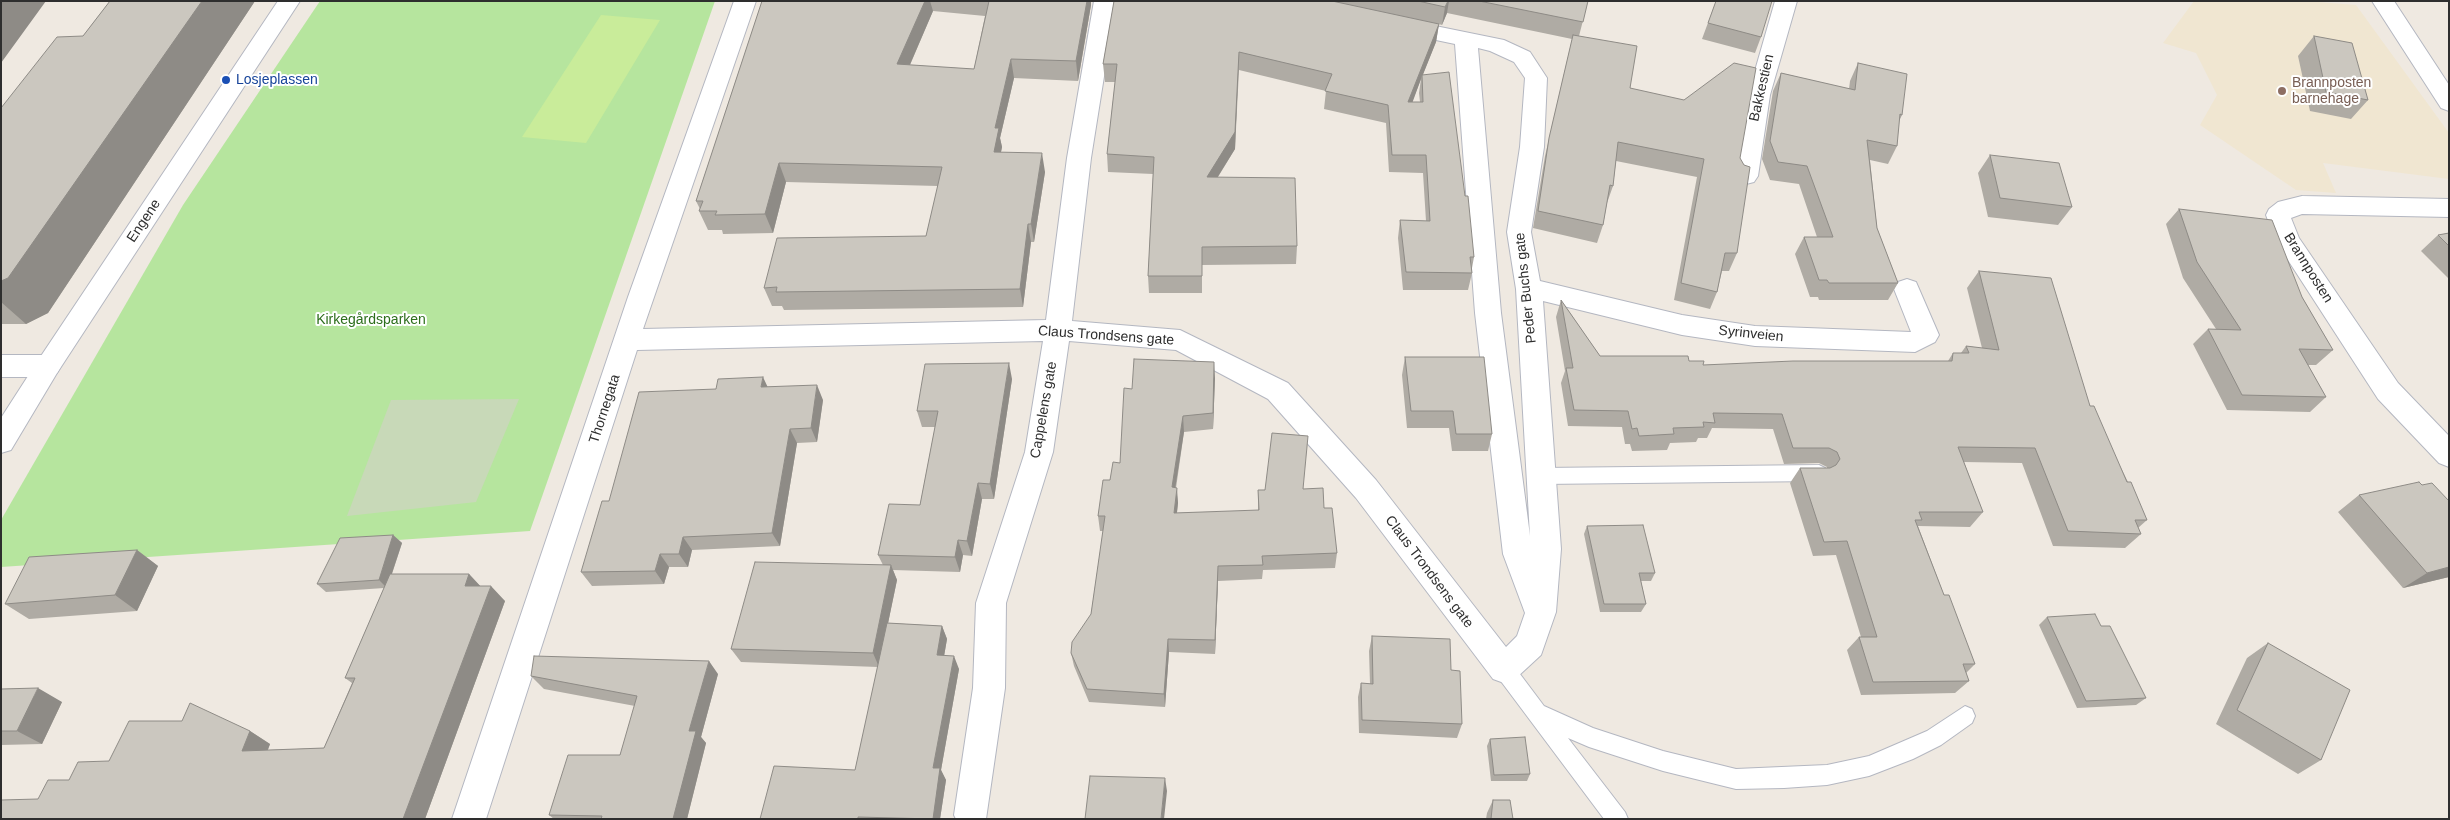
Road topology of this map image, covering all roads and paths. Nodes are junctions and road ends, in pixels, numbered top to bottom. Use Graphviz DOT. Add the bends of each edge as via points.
graph roads {
  1 [pos="289,1"];
  2 [pos="745,1"];
  3 [pos="1105,1"];
  4 [pos="1786,1"];
  5 [pos="2383,1"];
  6 [pos="1380,22"];
  7 [pos="1466,40"];
  8 [pos="2449,103"];
  9 [pos="1746,176"];
  10 [pos="2449,208"];
  11 [pos="1529,289"];
  12 [pos="1907,289"];
  13 [pos="1058,330"];
  14 [pos="628,340"];
  15 [pos="1,366"];
  16 [pos="48,366"];
  17 [pos="1,442"];
  18 [pos="2449,455"];
  19 [pos="1819,473"];
  20 [pos="1541,476"];
  21 [pos="1541,612"];
  22 [pos="1504,669"];
  23 [pos="1538,713"];
  24 [pos="1965,716"];
  25 [pos="971,815"];
  26 [pos="469,819"];
  27 [pos="1617,819"];
  1 -- 16 [label="street, Engene"];
  2 -- 14 [label="street, Thornegata"];
  3 -- 13 [label="street, Cappelens gate" via="1079,158"];
  4 -- 9 [label="street, Bakkestien" via="1759,95"];
  5 -- 8 [label="street"];
  6 -- 7 [label="street, Peder Buchs gate"];
  7 -- 11 [label="street, Peder Buchs gate" via="1496,45 1522,57 1536,78 1532,147 1519,232"];
  7 -- 21 [label="street" via="1488,313 1518,554"];
  10 -- 18 [label="street, Brannposten" via="2302,205 2287,208 2278,215 2287,240 2388,391"];
  11 -- 12 [label="street, Syrinveien" via="1682,325 1754,336 1915,342 1926,334"];
  11 -- 20 [label="street, Peder Buchs gate"];
  13 -- 14 [label="street, Claus Trondsens gate"];
  13 -- 22 [label="street, Claus Trondsens gate" via="1180,340 1278,391 1366,489"];
  13 -- 25 [label="street, Cappelens gate" via="1039,452 991,603 989,688"];
  14 -- 26 [label="street, Thornegata"];
  15 -- 16 [label="street"];
  16 -- 17 [label="street, Engene"];
  19 -- 20 [label="lane"];
  20 -- 21 [label="street, Peder Buchs gate" via="1546,549"];
  21 -- 22 [label="street, Peder Buchs gate" via="1530,646"];
  22 -- 23 [label="lane, Claus Trondsens gate"];
  23 -- 24 [label="lane, Claus Trondsens gate" via="1590,737 1663,762 1736,779 1827,774 1869,766 1934,738"];
  23 -- 27 [label="lane, Claus Trondsens gate"];
}
